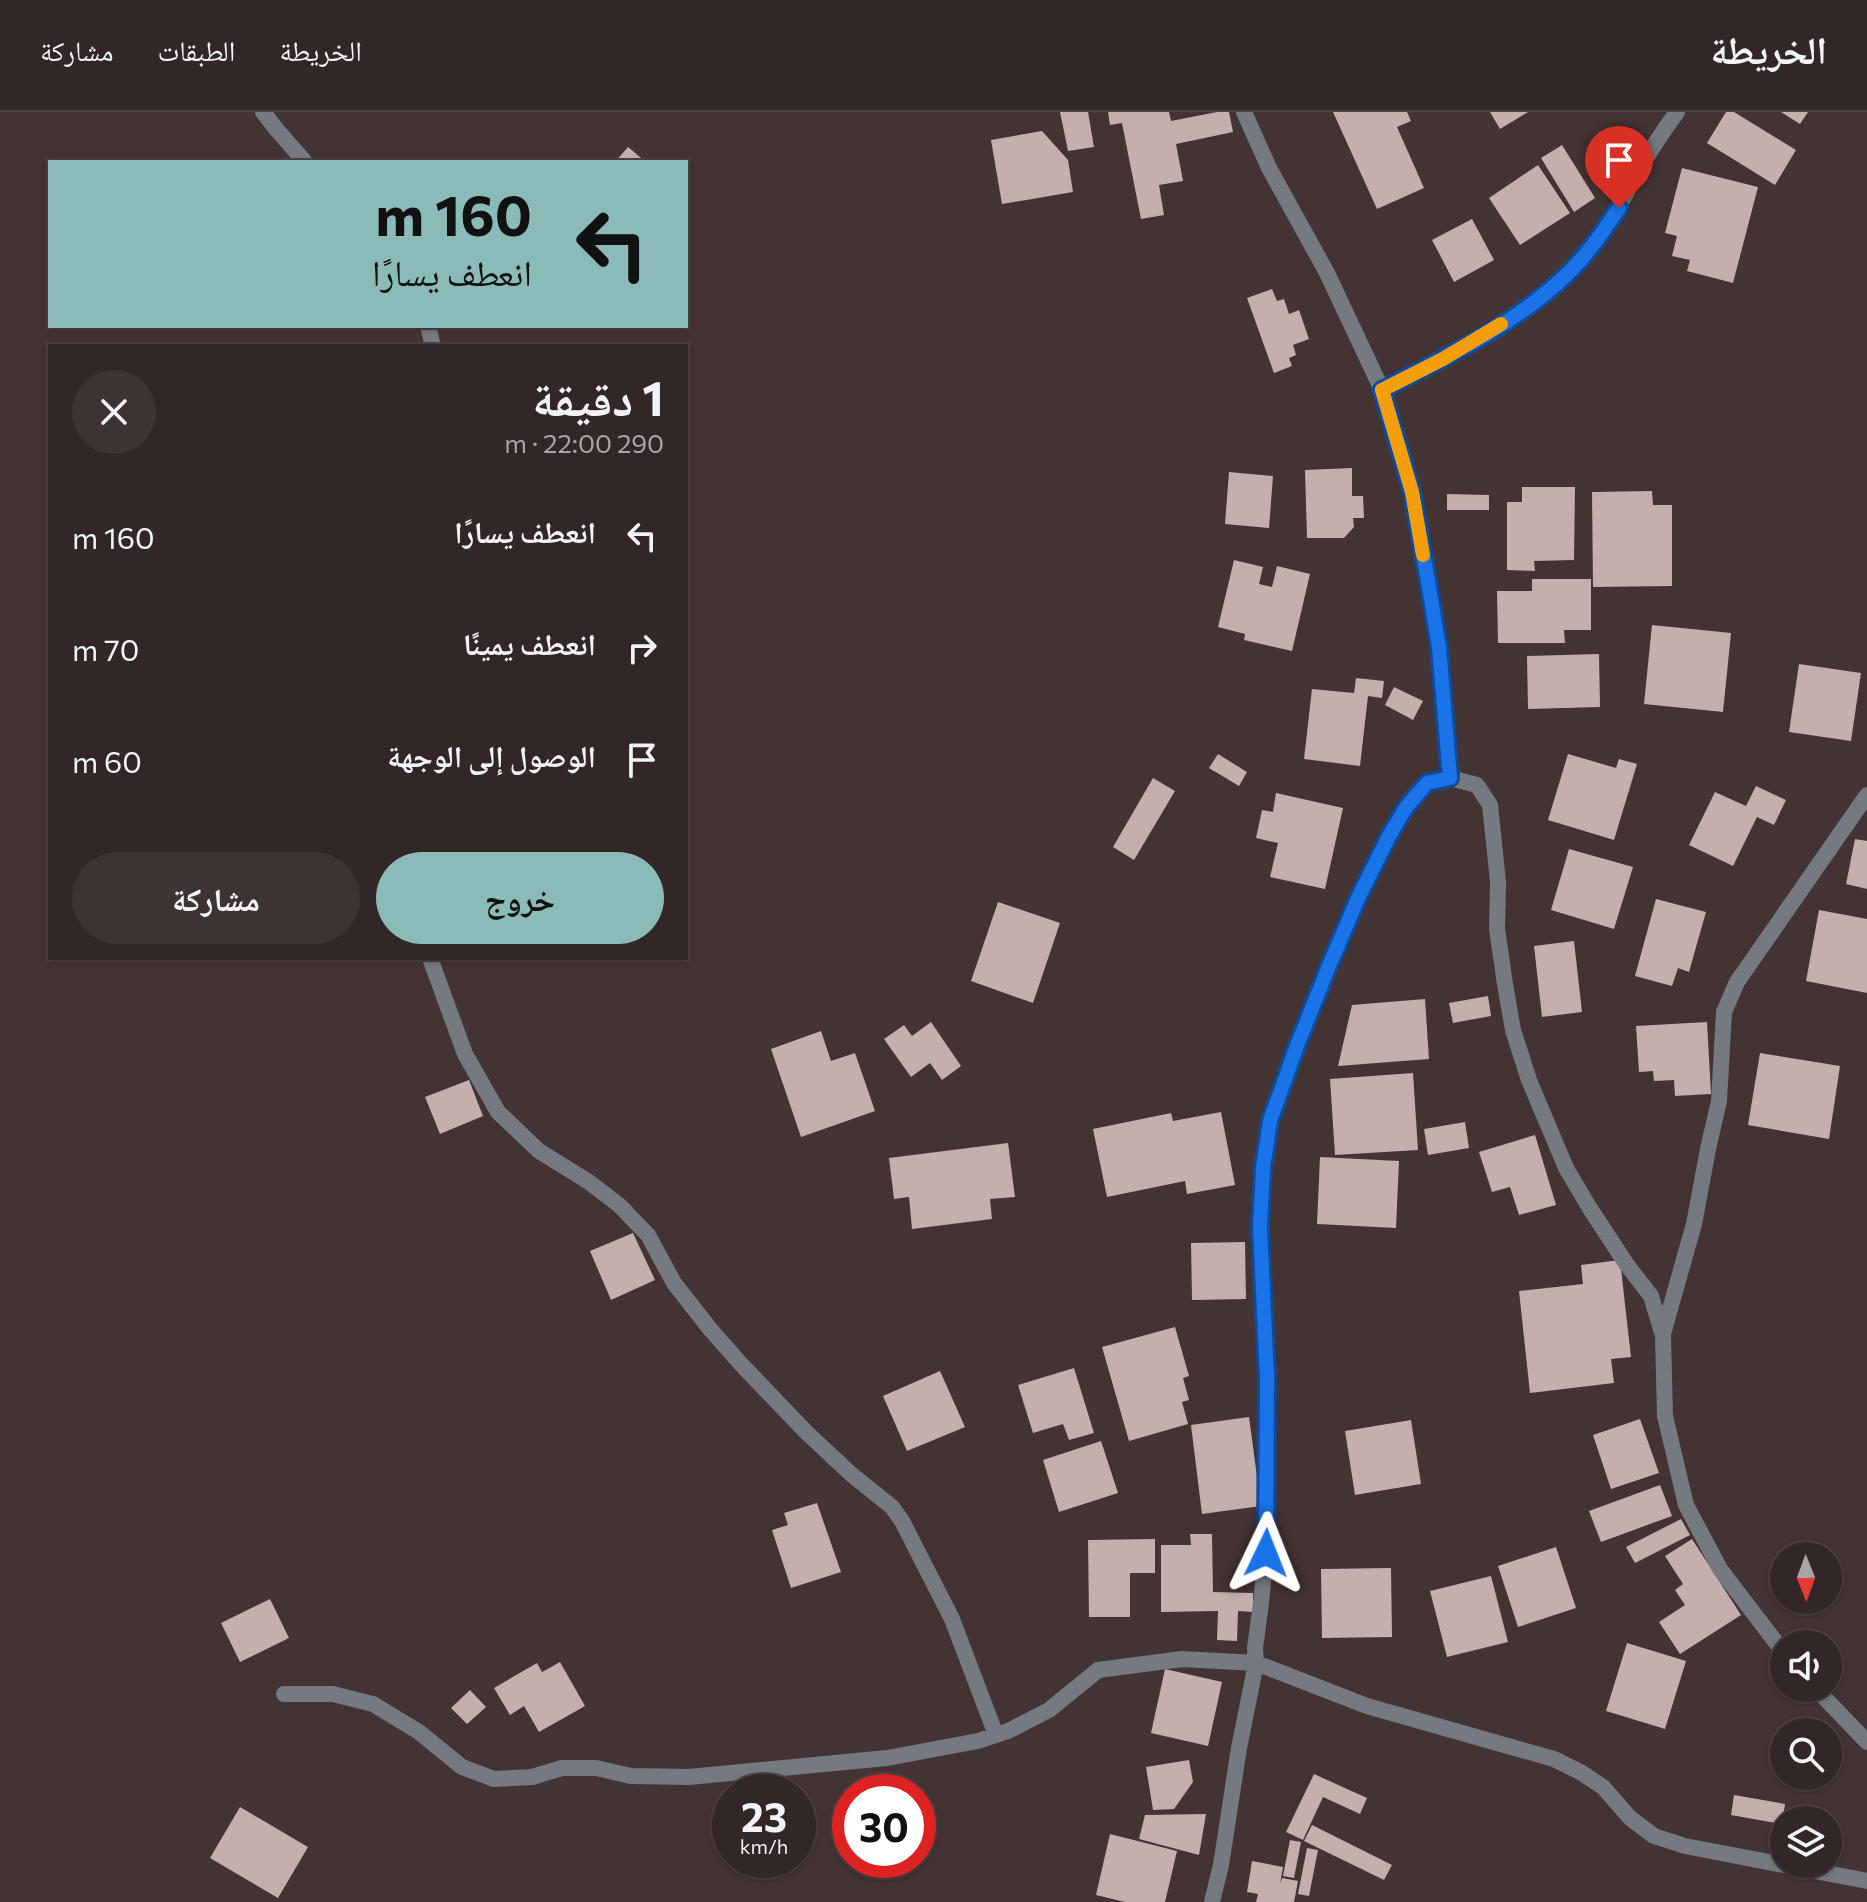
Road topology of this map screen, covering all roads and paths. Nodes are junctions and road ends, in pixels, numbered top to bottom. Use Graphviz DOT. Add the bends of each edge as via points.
graph roads {
  1 [pos="263,112"];
  2 [pos="1244,112"];
  3 [pos="1677,112"];
  4 [pos="303,160"];
  5 [pos="1382,390"];
  6 [pos="1450,778"];
  7 [pos="1867,795"];
  8 [pos="431,960"];
  9 [pos="1663,1336"];
  10 [pos="1770,1635"];
  11 [pos="1256,1663"];
  12 [pos="284,1694"];
  13 [pos="1828,1702"];
  14 [pos="996,1735"];
  15 [pos="1867,1742"];
  16 [pos="1867,1881"];
  17 [pos="1212,1902"];
  1 -- 4 [label="street"];
  2 -- 5 [label="street"];
  3 -- 5 [label="street" via="1597,240 1562,279 1497,327"];
  5 -- 6 [label="street" via="1412,492 1428,581"];
  6 -- 9 [label="street" via="1477,785 1490,805 1497,929 1513,1030 1529,1080 1566,1168 1651,1296"];
  6 -- 11 [label="street" via="1427,783 1389,836 1329,966 1270,1121 1260,1227 1267,1500"];
  7 -- 9 [label="street" via="1737,982 1724,1012 1719,1101 1694,1224"];
  8 -- 14 [label="street" via="465,1054 498,1112 539,1151 629,1215 648,1235 674,1283 740,1363 806,1432 892,1507 952,1619"];
  9 -- 10 [label="street" via="1665,1416 1686,1505 1720,1569"];
  11 -- 14 [label="street" via="1182,1659 1098,1670 1049,1710"];
  11 -- 16 [label="street" via="1367,1706 1554,1759 1603,1787 1654,1836"];
  11 -- 17 [label="street"];
  12 -- 14 [label="street" via="333,1694 373,1704 462,1767 494,1779 532,1777 562,1768 631,1776 717,1775 887,1758"];
  13 -- 15 [label="street"];
}
